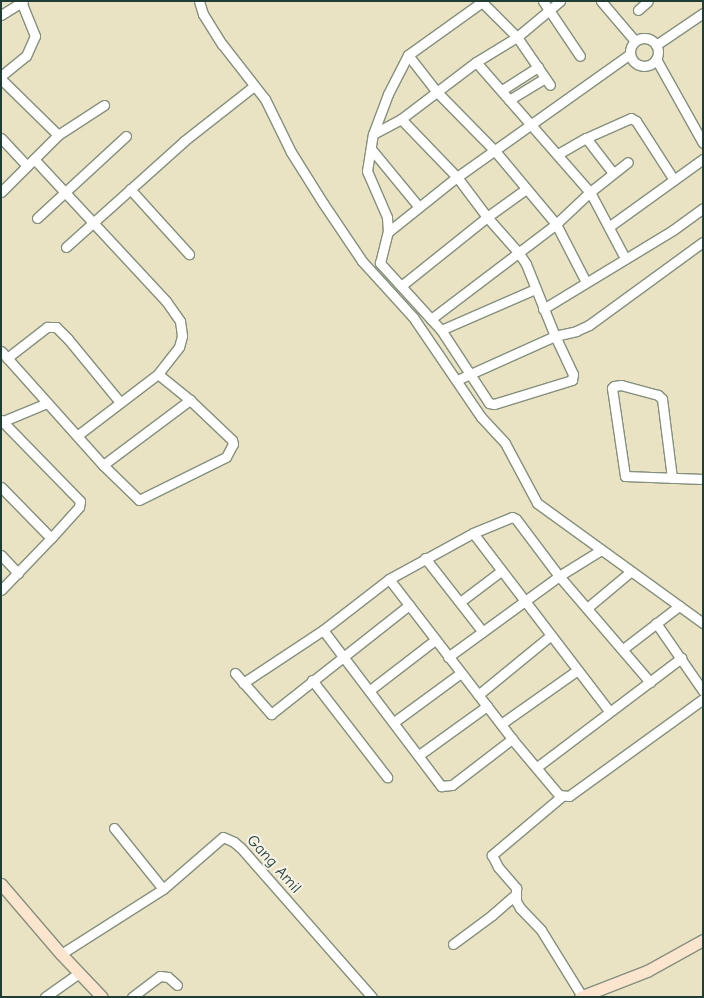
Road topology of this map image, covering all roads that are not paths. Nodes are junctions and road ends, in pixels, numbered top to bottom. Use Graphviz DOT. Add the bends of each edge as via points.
graph roads {
  1 [pos="199,1"];
  2 [pos="543,1"];
  3 [pos="560,1"];
  4 [pos="602,1"];
  5 [pos="648,1"];
  6 [pos="22,2"];
  7 [pos="482,2"];
  8 [pos="550,9"];
  9 [pos="638,10"];
  10 [pos="703,13"];
  11 [pos="1,15"];
  12 [pos="517,37"];
  13 [pos="635,41"];
  14 [pos="656,45"];
  15 [pos="630,54"];
  16 [pos="408,55"];
  17 [pos="580,56"];
  18 [pos="656,59"];
  19 [pos="476,62"];
  20 [pos="538,67"];
  21 [pos="1,78"];
  22 [pos="254,86"];
  23 [pos="502,90"];
  24 [pos="436,91"];
  25 [pos="509,100"];
  26 [pos="104,105"];
  27 [pos="401,120"];
  28 [pos="530,124"];
  29 [pos="374,134"];
  30 [pos="58,135"];
  31 [pos="126,136"];
  32 [pos="701,137"];
  33 [pos="1,138"];
  34 [pos="586,138"];
  35 [pos="372,150"];
  36 [pos="495,151"];
  37 [pos="558,154"];
  38 [pos="34,159"];
  39 [pos="703,159"];
  40 [pos="628,162"];
  41 [pos="27,166"];
  42 [pos="613,173"];
  43 [pos="457,177"];
  44 [pos="674,180"];
  45 [pos="130,189"];
  46 [pos="526,189"];
  47 [pos="1,192"];
  48 [pos="590,192"];
  49 [pos="67,193"];
  50 [pos="419,207"];
  51 [pos="703,208"];
  52 [pos="487,217"];
  53 [pos="37,218"];
  54 [pos="93,221"];
  55 [pos="556,224"];
  56 [pos="610,226"];
  57 [pos="388,232"];
  58 [pos="703,242"];
  59 [pos="66,247"];
  60 [pos="518,252"];
  61 [pos="189,254"];
  62 [pos="625,258"];
  63 [pos="586,282"];
  64 [pos="401,286"];
  65 [pos="535,289"];
  66 [pos="543,309"];
  67 [pos="431,319"];
  68 [pos="441,330"];
  69 [pos="555,336"];
  70 [pos="4,354"];
  71 [pos="470,373"];
  72 [pos="158,374"];
  73 [pos="457,380"];
  74 [pos="190,400"];
  75 [pos="120,402"];
  76 [pos="47,404"];
  77 [pos="2,421"];
  78 [pos="78,435"];
  79 [pos="103,465"];
  80 [pos="672,478"];
  81 [pos="703,480"];
  82 [pos="1,486"];
  83 [pos="473,533"];
  84 [pos="51,538"];
  85 [pos="601,550"];
  86 [pos="1,555"];
  87 [pos="425,558"];
  88 [pos="501,571"];
  89 [pos="630,572"];
  90 [pos="18,573"];
  91 [pos="559,576"];
  92 [pos="389,579"];
  93 [pos="1,590"];
  94 [pos="524,601"];
  95 [pos="460,602"];
  96 [pos="409,605"];
  97 [pos="680,606"];
  98 [pos="588,608"];
  99 [pos="656,623"];
  100 [pos="703,623"];
  101 [pos="323,630"];
  102 [pos="482,631"];
  103 [pos="550,636"];
  104 [pos="435,640"];
  105 [pos="623,649"];
  106 [pos="448,656"];
  107 [pos="343,657"];
  108 [pos="681,658"];
  109 [pos="576,671"];
  110 [pos="235,673"];
  111 [pos="461,673"];
  112 [pos="312,680"];
  113 [pos="650,682"];
  114 [pos="243,683"];
  115 [pos="370,690"];
  116 [pos="703,691"];
  117 [pos="478,694"];
  118 [pos="703,699"];
  119 [pos="487,706"];
  120 [pos="610,712"];
  121 [pos="394,722"];
  122 [pos="501,724"];
  123 [pos="512,739"];
  124 [pos="419,755"];
  125 [pos="536,767"];
  126 [pos="388,777"];
  127 [pos="562,796"];
  128 [pos="114,828"];
  129 [pos="1,884"];
  130 [pos="163,889"];
  131 [pos="516,894"];
  132 [pos="703,940"];
  133 [pos="453,944"];
  134 [pos="62,954"];
  135 [pos="79,973"];
  136 [pos="178,985"];
  137 [pos="581,996"];
  138 [pos="45,997"];
  139 [pos="102,997"];
  140 [pos="132,997"];
  141 [pos="372,997"];
  1 -- 22 [label="street" via="203,14 222,44"];
  2 -- 8 [label="street"];
  3 -- 8 [label="street"];
  4 -- 13 [label="street"];
  5 -- 9 [label="street"];
  6 -- 11 [label="street"];
  6 -- 21 [label="street" via="35,36 26,56"];
  7 -- 12 [label="street"];
  7 -- 16 [label="street"];
  8 -- 12 [label="street"];
  8 -- 17 [label="street"];
  10 -- 14 [label="street"];
  12 -- 19 [label="street"];
  12 -- 20 [label="street"];
  13 -- 14 [label="street" via="646,38"];
  13 -- 15 [label="street"];
  14 -- 18 [label="street"];
  15 -- 18 [label="street" via="641,66 647,66"];
  15 -- 28 [label="street"];
  16 -- 24 [label="street"];
  16 -- 29 [label="street" via="388,94"];
  18 -- 32 [label="street"];
  19 -- 23 [label="street"];
  19 -- 24 [label="street"];
  20 -- 23 [label="street"];
  20 -- 25 [label="street" via="547,81"];
  21 -- 30 [label="street"];
  22 -- 45 [label="street"];
  22 -- 73 [label="street" via="265,98 291,152 362,261 413,317"];
  23 -- 25 [label="street"];
  24 -- 27 [label="street"];
  24 -- 36 [label="street"];
  25 -- 28 [label="street"];
  26 -- 30 [label="street"];
  27 -- 29 [label="street"];
  27 -- 43 [label="street"];
  28 -- 36 [label="street"];
  28 -- 37 [label="street"];
  29 -- 35 [label="street"];
  30 -- 38 [label="street"];
  31 -- 49 [label="street"];
  33 -- 41 [label="street"];
  34 -- 37 [label="street"];
  34 -- 42 [label="street"];
  34 -- 44 [label="street" via="625,119 633,119"];
  35 -- 50 [label="street"];
  35 -- 57 [label="street" via="367,171 387,217"];
  36 -- 43 [label="street"];
  36 -- 46 [label="street"];
  37 -- 48 [label="street"];
  38 -- 41 [label="street"];
  38 -- 49 [label="street"];
  39 -- 44 [label="street"];
  40 -- 42 [label="street"];
  41 -- 47 [label="street"];
  42 -- 48 [label="street"];
  43 -- 50 [label="street"];
  43 -- 52 [label="street"];
  44 -- 56 [label="street"];
  45 -- 54 [label="street"];
  45 -- 61 [label="street"];
  46 -- 52 [label="street"];
  46 -- 55 [label="street"];
  48 -- 55 [label="street"];
  48 -- 56 [label="street"];
  49 -- 53 [label="street"];
  49 -- 54 [label="street"];
  50 -- 57 [label="street"];
  51 -- 62 [label="street"];
  52 -- 60 [label="street"];
  52 -- 64 [label="street"];
  54 -- 59 [label="street"];
  54 -- 72 [label="street" via="166,301 180,322 182,336 179,347"];
  55 -- 60 [label="street"];
  55 -- 63 [label="street"];
  56 -- 62 [label="street"];
  57 -- 64 [label="street" via="380,263"];
  58 -- 69 [label="street" via="589,325 576,332"];
  60 -- 65 [label="street"];
  60 -- 67 [label="street"];
  62 -- 63 [label="street"];
  63 -- 66 [label="street"];
  64 -- 67 [label="street"];
  65 -- 66 [label="street"];
  65 -- 68 [label="street"];
  66 -- 69 [label="street"];
  67 -- 68 [label="street"];
  68 -- 71 [label="street"];
  69 -- 71 [label="street"];
  69 -- 71 [label="street" via="573,374 572,380 492,404"];
  70 -- 75 [label="street" via="47,328 56,327"];
  70 -- 76 [label="street"];
  71 -- 73 [label="street"];
  72 -- 74 [label="street"];
  72 -- 75 [label="street"];
  73 -- 85 [label="street" via="481,417 509,449 537,503"];
  74 -- 79 [label="street"];
  74 -- 79 [label="street" via="232,440 232,448 226,457 139,500"];
  75 -- 78 [label="street"];
  76 -- 77 [label="street"];
  76 -- 78 [label="street"];
  77 -- 84 [label="street" via="80,501 79,507"];
  78 -- 79 [label="street"];
  80 -- 80 [label="street" via="662,399 658,395 614,386 625,476"];
  80 -- 81 [label="street"];
  82 -- 84 [label="street"];
  83 -- 87 [label="street"];
  83 -- 88 [label="street"];
  83 -- 91 [label="street" via="514,518"];
  84 -- 90 [label="street"];
  85 -- 89 [label="street"];
  85 -- 91 [label="street"];
  86 -- 90 [label="street"];
  87 -- 92 [label="street"];
  87 -- 95 [label="street"];
  88 -- 94 [label="street"];
  88 -- 95 [label="street"];
  89 -- 97 [label="street"];
  89 -- 98 [label="street"];
  90 -- 93 [label="street"];
  91 -- 94 [label="street"];
  91 -- 98 [label="street"];
  92 -- 96 [label="street"];
  92 -- 101 [label="street"];
  94 -- 102 [label="street"];
  94 -- 103 [label="street"];
  95 -- 102 [label="street"];
  96 -- 104 [label="street"];
  96 -- 107 [label="street"];
  97 -- 99 [label="street"];
  97 -- 100 [label="street"];
  98 -- 105 [label="street"];
  99 -- 105 [label="street"];
  99 -- 108 [label="street"];
  101 -- 107 [label="street"];
  101 -- 114 [label="street"];
  102 -- 106 [label="street"];
  103 -- 109 [label="street"];
  103 -- 117 [label="street"];
  104 -- 106 [label="street"];
  104 -- 115 [label="street"];
  105 -- 113 [label="street"];
  106 -- 111 [label="street"];
  107 -- 112 [label="street"];
  107 -- 115 [label="street"];
  108 -- 113 [label="street"];
  108 -- 116 [label="street"];
  109 -- 120 [label="street"];
  109 -- 122 [label="street"];
  110 -- 114 [label="street"];
  111 -- 117 [label="street"];
  111 -- 121 [label="street"];
  112 -- 114 [label="street" via="271,714"];
  112 -- 126 [label="street"];
  113 -- 120 [label="street"];
  115 -- 121 [label="street"];
  117 -- 119 [label="street"];
  118 -- 127 [label="street" via="569,796"];
  119 -- 122 [label="street"];
  119 -- 124 [label="street"];
  120 -- 125 [label="street"];
  121 -- 124 [label="street"];
  122 -- 123 [label="street"];
  123 -- 124 [label="street" via="448,787 441,786"];
  123 -- 125 [label="street"];
  125 -- 127 [label="street"];
  127 -- 131 [label="street" via="492,854 498,867 516,888"];
  128 -- 130 [label="street"];
  129 -- 134 [label="street"];
  130 -- 134 [label="street, Gang Amil"];
  130 -- 141 [label="street, Gang Amil" via="223,837 234,842"];
  131 -- 133 [label="street"];
  131 -- 137 [label="street" via="520,908 541,930"];
  132 -- 137 [label="street" via="647,971"];
  134 -- 135 [label="street"];
  135 -- 138 [label="street"];
  135 -- 139 [label="street"];
  136 -- 140 [label="street" via="168,977 160,976"];
}
